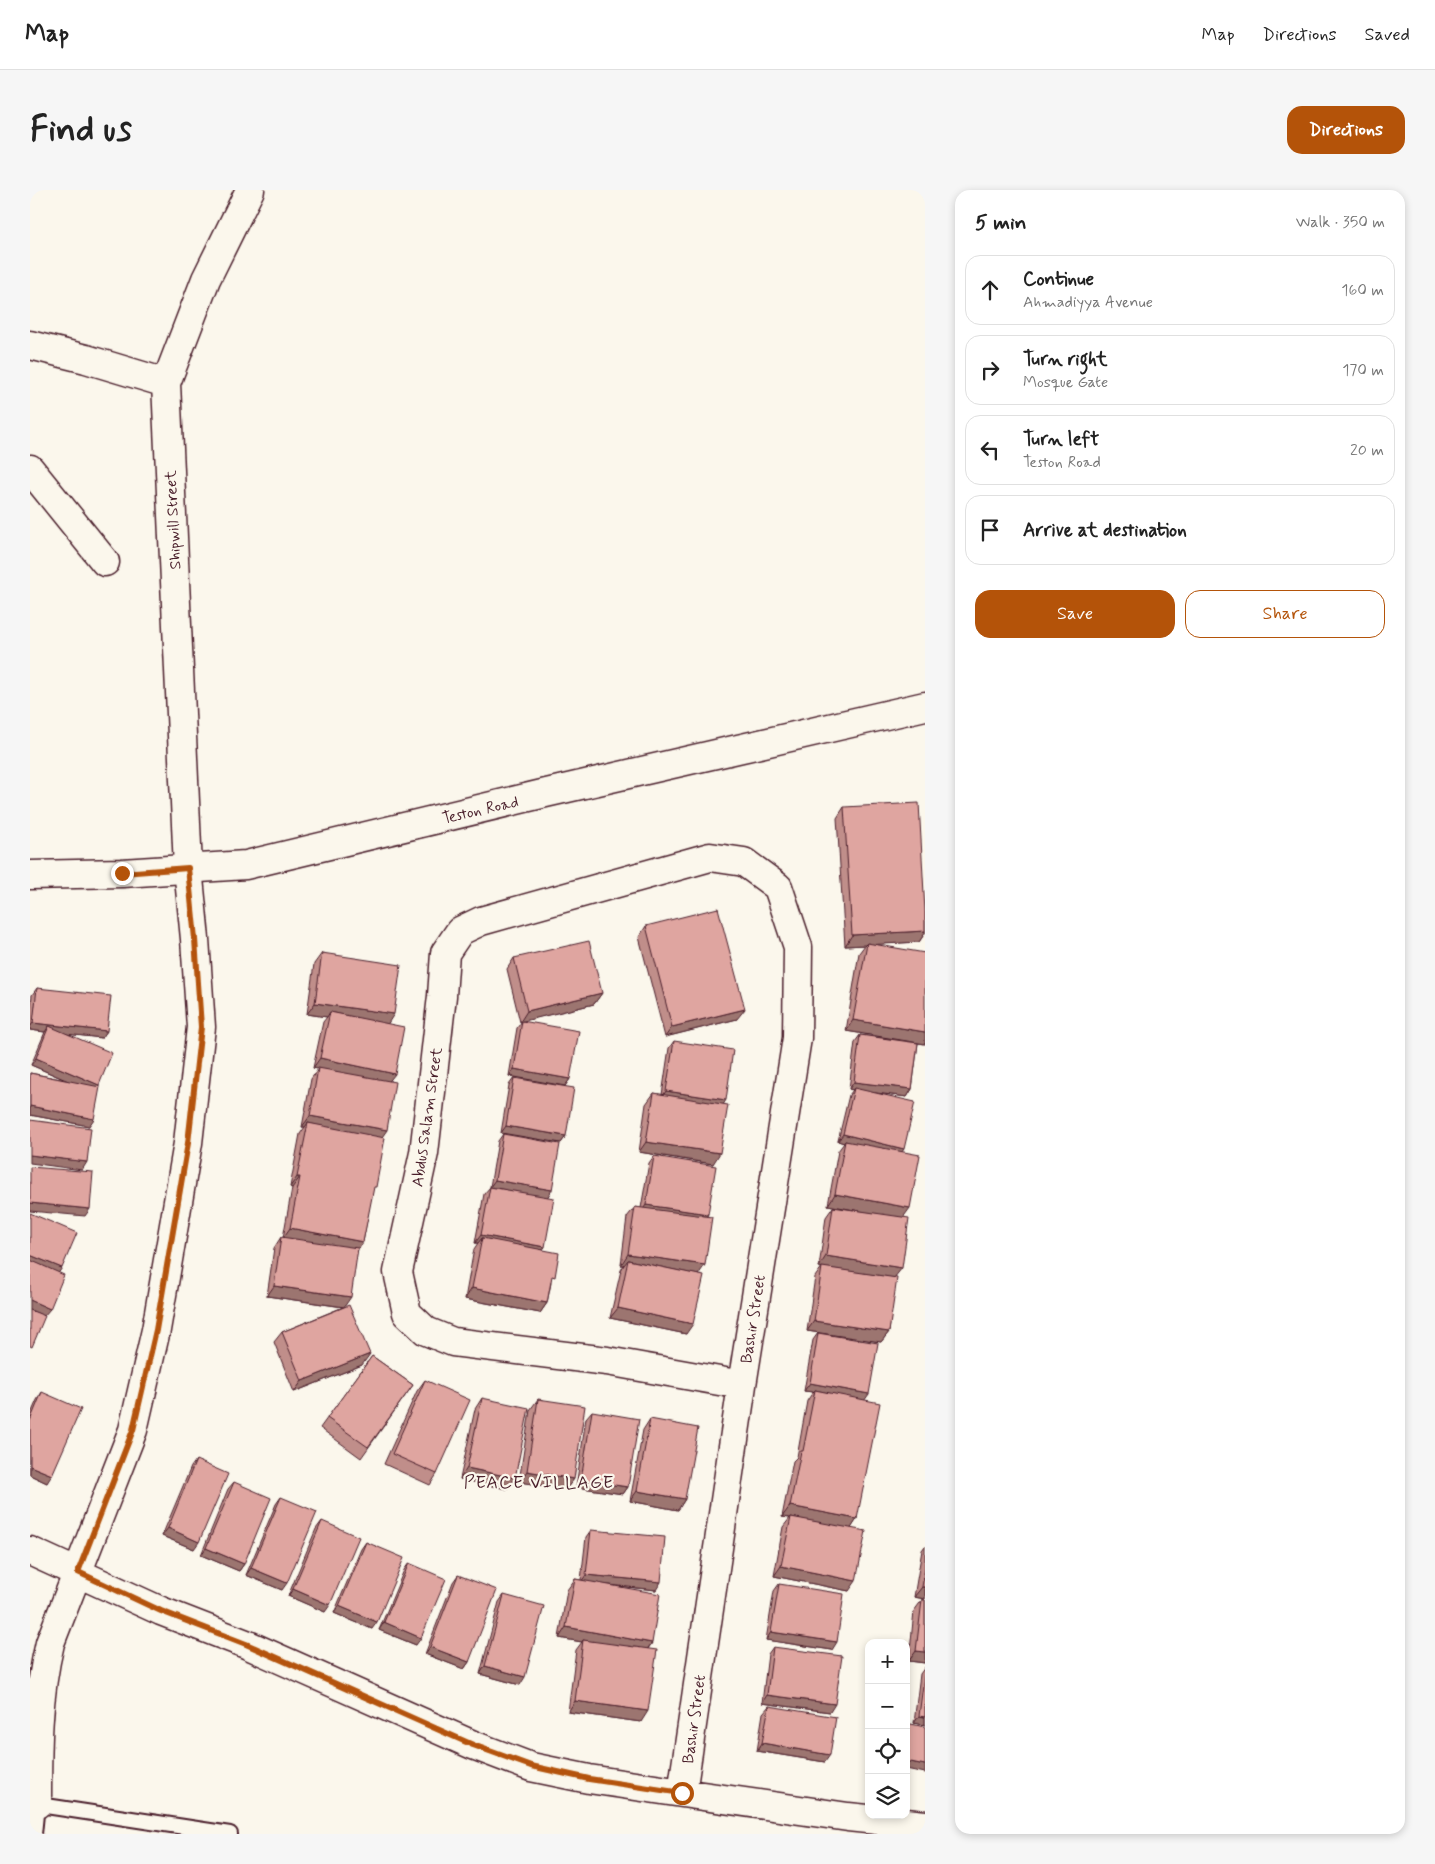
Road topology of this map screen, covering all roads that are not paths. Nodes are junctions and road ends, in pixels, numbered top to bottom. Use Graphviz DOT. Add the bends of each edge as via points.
graph roads {
  1 [pos="250,190"];
  2 [pos="30,345"];
  3 [pos="166,383"];
  4 [pos="30,469"];
  5 [pos="104,562"];
  6 [pos="925,706"];
  7 [pos="744,862"];
  8 [pos="188,868"];
  9 [pos="30,874"];
  10 [pos="742,1385"];
  11 [pos="30,1551"];
  12 [pos="78,1572"];
  13 [pos="682,1793"];
  14 [pos="34,1804"];
  15 [pos="925,1825"];
  16 [pos="34,1834"];
  17 [pos="230,1834"];
  1 -- 3 [label="street, Shipwill Street" via="206,279"];
  2 -- 3 [label="street"];
  3 -- 8 [label="street, Shipwill Street"];
  4 -- 5 [label="street"];
  6 -- 8 [label="street, Teston Road" via="246,865"];
  7 -- 10 [label="street, Bashir Street" via="778,887 798,947 797,1038"];
  7 -- 10 [label="street, Abdus Salam Street" via="710,857 481,920 460,932 445,953 424,1153 398,1272 407,1313 426,1331 453,1342 607,1362"];
  8 -- 9 [label="street, Teston Road"];
  8 -- 12 [label="street, Shipwill Street" via="201,1027 188,1143 156,1330 133,1430"];
  10 -- 13 [label="street, Bashir Street"];
  11 -- 12 [label="street"];
  12 -- 13 [label="street" via="161,1611 246,1644 481,1748 531,1766 589,1779"];
  12 -- 14 [label="street, Shipwill Street" via="42,1674"];
  13 -- 15 [label="street"];
  14 -- 16 [label="lane"];
  14 -- 17 [label="lane"];
}
